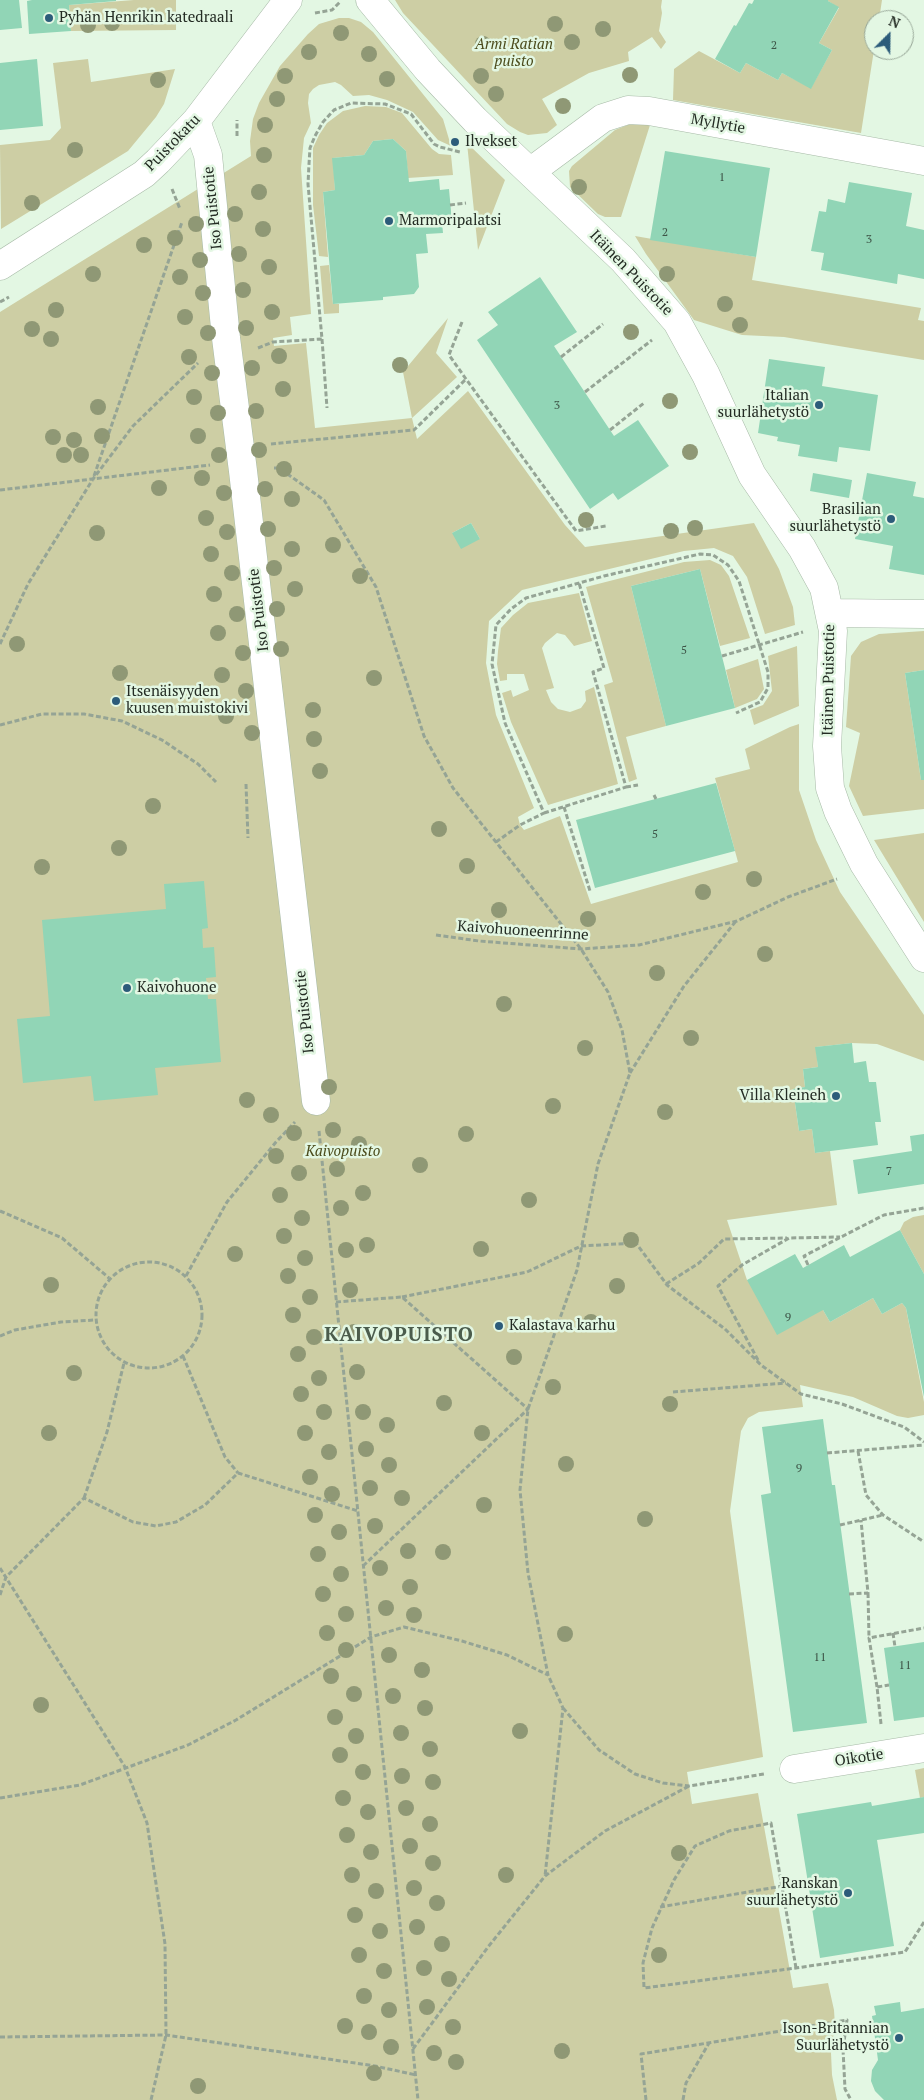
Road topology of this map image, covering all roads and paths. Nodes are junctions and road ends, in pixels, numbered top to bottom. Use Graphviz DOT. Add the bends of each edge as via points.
graph roads {
  1 [pos="288,0"];
  2 [pos="370,0"];
  3 [pos="196,121"];
  4 [pos="460,152"];
  5 [pos="924,161"];
  6 [pos="530,172"];
  7 [pos="466,203"];
  8 [pos="450,205"];
  9 [pos="184,217"];
  10 [pos="0,266"];
  11 [pos="462,322"];
  12 [pos="603,324"];
  13 [pos="226,338"];
  14 [pos="322,339"];
  15 [pos="257,348"];
  16 [pos="638,350"];
  17 [pos="561,357"];
  18 [pos="466,379"];
  19 [pos="585,392"];
  20 [pos="644,403"];
  21 [pos="328,408"];
  22 [pos="610,430"];
  23 [pos="268,445"];
  24 [pos="211,465"];
  25 [pos="279,468"];
  26 [pos="93,479"];
  27 [pos="0,490"];
  28 [pos="606,526"];
  29 [pos="579,583"];
  30 [pos="830,613"];
  31 [pos="924,614"];
  32 [pos="805,632"];
  33 [pos="0,644"];
  34 [pos="760,646"];
  35 [pos="722,656"];
  36 [pos="736,713"];
  37 [pos="0,725"];
  38 [pos="216,782"];
  39 [pos="638,785"];
  40 [pos="626,787"];
  41 [pos="654,794"];
  42 [pos="656,799"];
  43 [pos="564,807"];
  44 [pos="544,813"];
  45 [pos="496,842"];
  46 [pos="864,864"];
  47 [pos="590,891"];
  48 [pos="736,920"];
  49 [pos="436,935"];
  50 [pos="581,948"];
  51 [pos="924,958"];
  52 [pos="630,1074"];
  53 [pos="316,1101"];
  54 [pos="924,1208"];
  55 [pos="0,1211"];
  56 [pos="840,1237"];
  57 [pos="789,1238"];
  58 [pos="582,1246"];
  59 [pos="808,1265"];
  60 [pos="186,1276"];
  61 [pos="109,1278"];
  62 [pos="666,1284"];
  63 [pos="402,1297"];
  64 [pos="336,1302"];
  65 [pos="95,1320"];
  66 [pos="0,1336"];
  67 [pos="183,1356"];
  68 [pos="124,1362"];
  69 [pos="761,1365"];
  70 [pos="787,1384"];
  71 [pos="673,1392"];
  72 [pos="528,1409"];
  73 [pos="924,1443"];
  74 [pos="858,1451"];
  75 [pos="828,1454"];
  76 [pos="238,1473"];
  77 [pos="84,1498"];
  78 [pos="358,1511"];
  79 [pos="883,1515"];
  80 [pos="861,1520"];
  81 [pos="840,1525"];
  82 [pos="924,1542"];
  83 [pos="363,1566"];
  84 [pos="0,1568"];
  85 [pos="6,1578"];
  86 [pos="868,1593"];
  87 [pos="850,1594"];
  88 [pos="0,1595"];
  89 [pos="924,1628"];
  90 [pos="893,1634"];
  91 [pos="370,1637"];
  92 [pos="869,1638"];
  93 [pos="895,1647"];
  94 [pos="548,1675"];
  95 [pos="889,1684"];
  96 [pos="877,1687"];
  97 [pos="563,1708"];
  98 [pos="872,1727"];
  99 [pos="924,1748"];
  100 [pos="125,1767"];
  101 [pos="794,1769"];
  102 [pos="689,1786"];
  103 [pos="0,1798"];
  104 [pos="545,1876"];
  105 [pos="783,1886"];
  106 [pos="660,1907"];
  107 [pos="924,1922"];
  108 [pos="796,1968"];
  109 [pos="166,2035"];
  110 [pos="0,2037"];
  111 [pos="709,2042"];
  112 [pos="413,2050"];
  113 [pos="416,2074"];
  114 [pos="151,2100"];
  115 [pos="418,2100"];
  116 [pos="646,2100"];
  117 [pos="682,2100"];
  118 [pos="851,2100"];
  1 -- 3 [label="street, Puistokatu"];
  2 -- 6 [label="street, Itäinen Puistotie" via="428,70"];
  3 -- 10 [label="street, Puistokatu" via="144,174"];
  3 -- 13 [label="street, Iso Puistotie" via="208,154"];
  4 -- 14 [label="path" via="434,144 411,114 385,104 351,103 334,110 323,122 310,148 308,184"];
  5 -- 6 [label="street, Myllytie" via="649,111 628,110 603,118"];
  6 -- 30 [label="street, Itäinen Puistotie" via="623,260 677,322 706,375 752,475 802,548 824,588"];
  7 -- 8 [label="path"];
  9 -- 26 [label="path"];
  11 -- 18 [label="path" via="449,355"];
  12 -- 17 [label="path"];
  13 -- 26 [label="path" via="133,426"];
  13 -- 53 [label="street, Iso Puistotie"];
  14 -- 15 [label="path" via="273,342"];
  14 -- 21 [label="path"];
  16 -- 19 [label="path"];
  18 -- 23 [label="path" via="414,430"];
  18 -- 28 [label="path" via="576,531"];
  20 -- 22 [label="path"];
  24 -- 26 [label="path"];
  25 -- 45 [label="path" via="324,500 376,587 424,736 453,788"];
  26 -- 27 [label="path"];
  26 -- 33 [label="path" via="28,584"];
  29 -- 34 [label="path" via="700,554 714,555 728,564 738,581"];
  29 -- 40 [label="path" via="604,668 593,672"];
  29 -- 44 [label="path" via="526,598 496,625 492,664 505,723"];
  30 -- 31 [label="street"];
  30 -- 46 [label="street, Itäinen Puistotie" via="832,639 827,746 830,788"];
  32 -- 34 [label="path"];
  34 -- 35 [label="path"];
  34 -- 36 [label="path" via="768,672 768,688 760,702"];
  37 -- 38 [label="path" via="42,714 84,714 122,721 162,740 198,764"];
  39 -- 40 [label="path"];
  40 -- 43 [label="path"];
  41 -- 42 [label="path"];
  43 -- 44 [label="path"];
  43 -- 47 [label="path"];
  44 -- 45 [label="path"];
  45 -- 50 [label="path"];
  46 -- 48 [label="path, Kaivohuoneenrinne" via="841,877"];
  46 -- 51 [label="street, Itäinen Puistotie"];
  48 -- 50 [label="path, Kaivohuoneenrinne" via="639,945"];
  48 -- 52 [label="path" via="684,986"];
  49 -- 50 [label="path, Kaivohuoneenrinne"];
  50 -- 52 [label="path" via="608,992 622,1030"];
  52 -- 58 [label="path" via="598,1164"];
  53 -- 60 [label="path" via="276,1142 227,1202"];
  53 -- 64 [label="path"];
  54 -- 56 [label="path" via="884,1215"];
  55 -- 61 [label="path" via="62,1238"];
  56 -- 57 [label="path"];
  56 -- 59 [label="path" via="804,1256"];
  57 -- 62 [label="path" via="724,1239 699,1263"];
  57 -- 69 [label="path" via="742,1265 718,1286"];
  58 -- 62 [label="path" via="636,1243"];
  58 -- 63 [label="path" via="527,1272"];
  58 -- 72 [label="path" via="577,1270"];
  60 -- 61 [label="path" via="172,1266 138,1262"];
  60 -- 67 [label="path" via="197,1290 202,1326 195,1343"];
  61 -- 65 [label="path" via="100,1291"];
  62 -- 69 [label="path" via="725,1329"];
  63 -- 64 [label="path"];
  63 -- 72 [label="path"];
  64 -- 78 [label="path"];
  65 -- 66 [label="path" via="61,1322"];
  65 -- 68 [label="path" via="100,1337 110,1352"];
  67 -- 68 [label="path" via="155,1368 139,1368"];
  67 -- 76 [label="path" via="225,1457"];
  68 -- 77 [label="path" via="107,1432"];
  69 -- 70 [label="path"];
  70 -- 71 [label="path"];
  70 -- 73 [label="path" via="801,1394 842,1404 904,1427"];
  72 -- 83 [label="path"];
  72 -- 94 [label="path" via="520,1490 528,1573"];
  73 -- 74 [label="path"];
  74 -- 75 [label="path"];
  74 -- 79 [label="path" via="866,1495"];
  76 -- 77 [label="path" via="205,1505 176,1522 156,1526 134,1522"];
  76 -- 78 [label="path"];
  77 -- 85 [label="path"];
  78 -- 83 [label="path"];
  79 -- 80 [label="path"];
  79 -- 82 [label="path"];
  80 -- 81 [label="path"];
  80 -- 86 [label="path"];
  83 -- 91 [label="path"];
  84 -- 85 [label="path"];
  85 -- 88 [label="path"];
  85 -- 100 [label="path"];
  86 -- 87 [label="path"];
  86 -- 92 [label="path"];
  89 -- 90 [label="path"];
  90 -- 92 [label="path"];
  90 -- 93 [label="path"];
  91 -- 94 [label="path" via="404,1627 507,1655"];
  91 -- 100 [label="path" via="236,1720 188,1744"];
  91 -- 112 [label="path"];
  92 -- 96 [label="path"];
  94 -- 97 [label="path"];
  95 -- 96 [label="path"];
  96 -- 98 [label="path" via="881,1726"];
  97 -- 102 [label="path" via="600,1750 635,1774 663,1784"];
  97 -- 104 [label="path"];
  99 -- 101 [label="street, Oikotie"];
  100 -- 103 [label="path" via="80,1785"];
  100 -- 109 [label="path" via="147,1823 150,1842 165,1944"];
  101 -- 102 [label="path"];
  102 -- 104 [label="path" via="605,1831"];
  104 -- 112 [label="path"];
  105 -- 106 [label="path"];
  105 -- 106 [label="path" via="771,1823 729,1831 695,1846"];
  105 -- 108 [label="path"];
  106 -- 108 [label="path" via="644,1963 644,1988"];
  107 -- 108 [label="path" via="905,1952"];
  109 -- 110 [label="path"];
  109 -- 113 [label="path"];
  109 -- 114 [label="path"];
  111 -- 116 [label="path" via="641,2054"];
  111 -- 117 [label="path" via="686,2083"];
  111 -- 118 [label="path" via="847,2020 843,2049 845,2089"];
  112 -- 113 [label="path"];
  113 -- 115 [label="path"];
}
